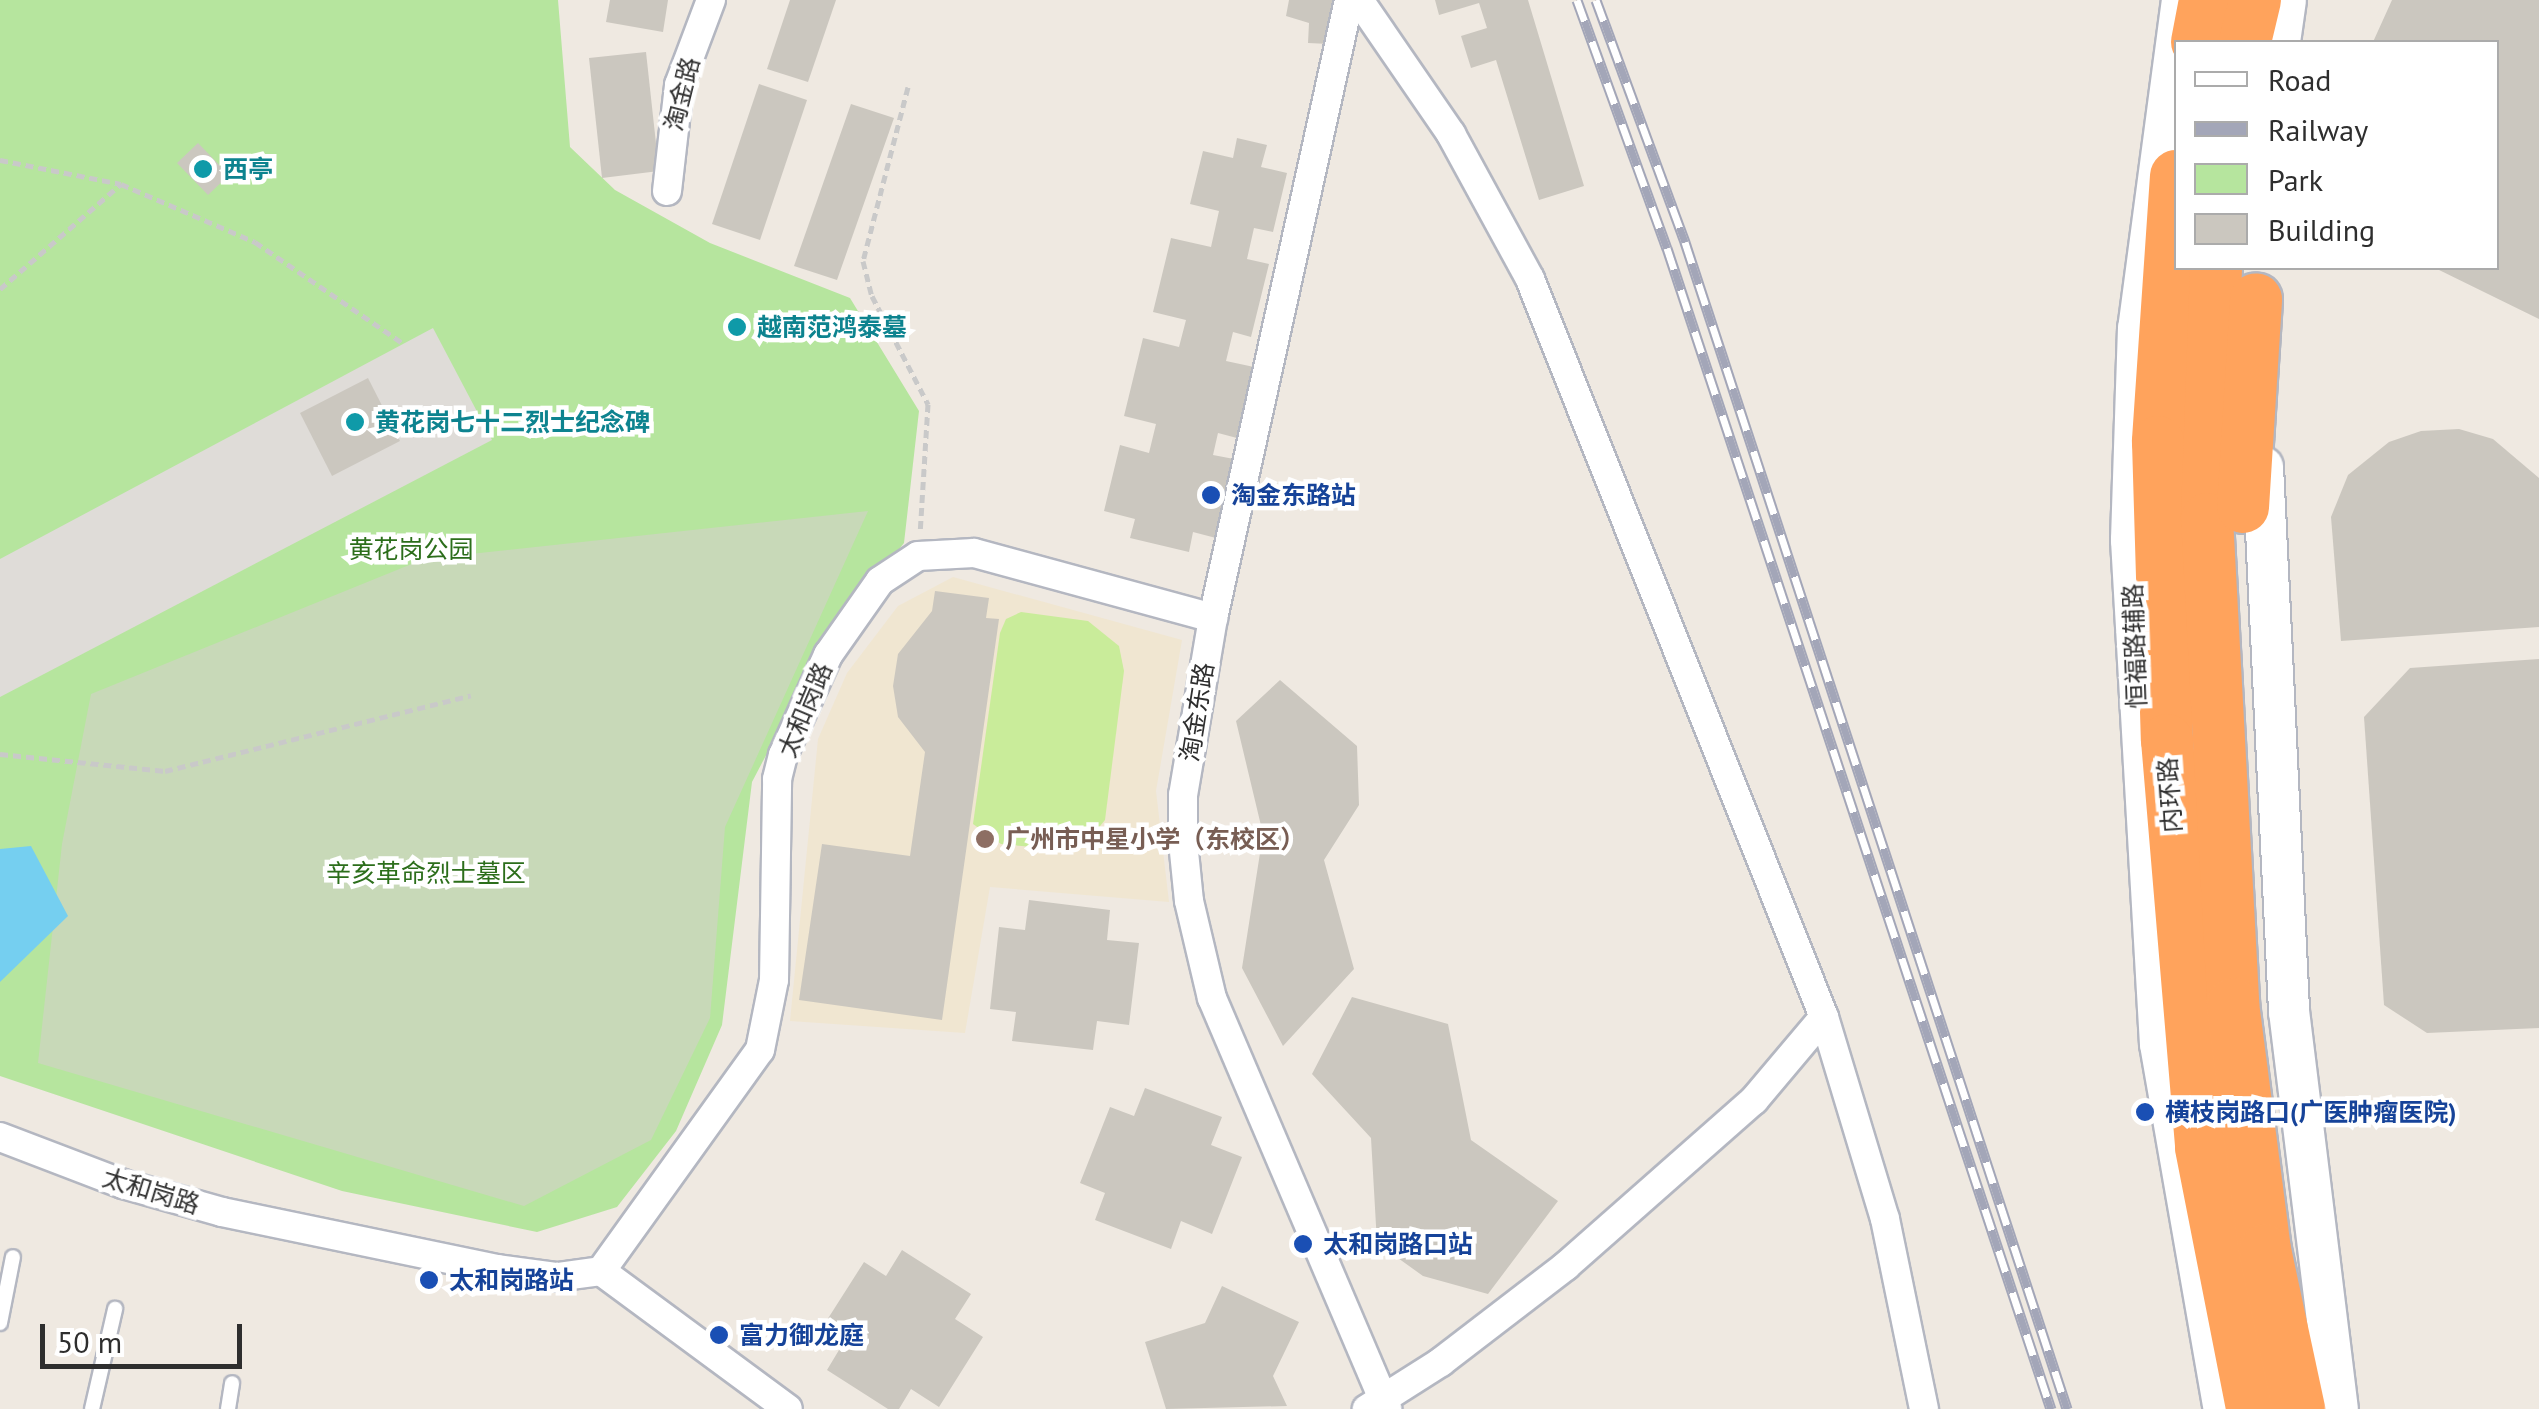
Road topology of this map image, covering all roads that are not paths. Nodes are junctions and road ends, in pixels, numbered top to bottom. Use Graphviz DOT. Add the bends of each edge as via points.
graph roads {
  1 [pos="711,0"];
  2 [pos="1349,0"];
  3 [pos="1359,0"];
  4 [pos="2182,0"];
  5 [pos="2205,0"];
  6 [pos="2254,0"];
  7 [pos="2286,0"];
  8 [pos="2177,40"];
  9 [pos="2197,40"];
  10 [pos="2246,40"];
  11 [pos="2280,40"];
  12 [pos="2174,60"];
  13 [pos="667,191"];
  14 [pos="2174,206"];
  15 [pos="2243,278"];
  16 [pos="1213,618"];
  17 [pos="1824,1017"];
  18 [pos="0,1136"];
  19 [pos="12,1257"];
  20 [pos="601,1271"];
  21 [pos="114,1309"];
  22 [pos="0,1323"];
  23 [pos="232,1383"];
  24 [pos="1379,1406"];
  25 [pos="92,1409"];
  26 [pos="228,1409"];
  27 [pos="788,1409"];
  28 [pos="1924,1409"];
  29 [pos="2224,1409"];
  30 [pos="2252,1409"];
  31 [pos="2299,1409"];
  32 [pos="2337,1409"];
  1 -- 13 [label="street, 淘金路" via="678,84"];
  2 -- 16 [label="street, 淘金东路"];
  3 -- 17 [label="street" via="1451,134 1530,279"];
  4 -- 8 [label="main road, 恒福路辅路"];
  5 -- 9 [label="highway"];
  6 -- 10 [label="highway"];
  7 -- 11 [label="main road"];
  12 -- 29 [label="main road, 恒福路辅路" via="2138,328 2131,540 2160,1044"];
  14 -- 30 [label="highway, 内环路" via="2158,442 2166,740 2199,1132"];
  15 -- 31 [label="highway, 内环路" via="2207,519 2232,1004 2262,1234"];
  15 -- 32 [label="main road" via="2288,1010"];
  15 -- 32 [label="highway" via="2242,619 2271,1059 2288,1182"];
  16 -- 20 [label="street, 太和岗路" via="974,553 918,556 880,581 809,690 777,780 774,980 760,1050"];
  16 -- 24 [label="street, 淘金东路" via="1184,795 1187,881 1200,956"];
  17 -- 24 [label="street" via="1754,1100 1566,1266"];
  17 -- 28 [label="street" via="1885,1220"];
  18 -- 20 [label="street, 太和岗路" via="123,1184 222,1212 498,1269 557,1277"];
  19 -- 22 [label="lane"];
  20 -- 27 [label="street"];
  21 -- 25 [label="lane"];
  23 -- 26 [label="lane"];
}
